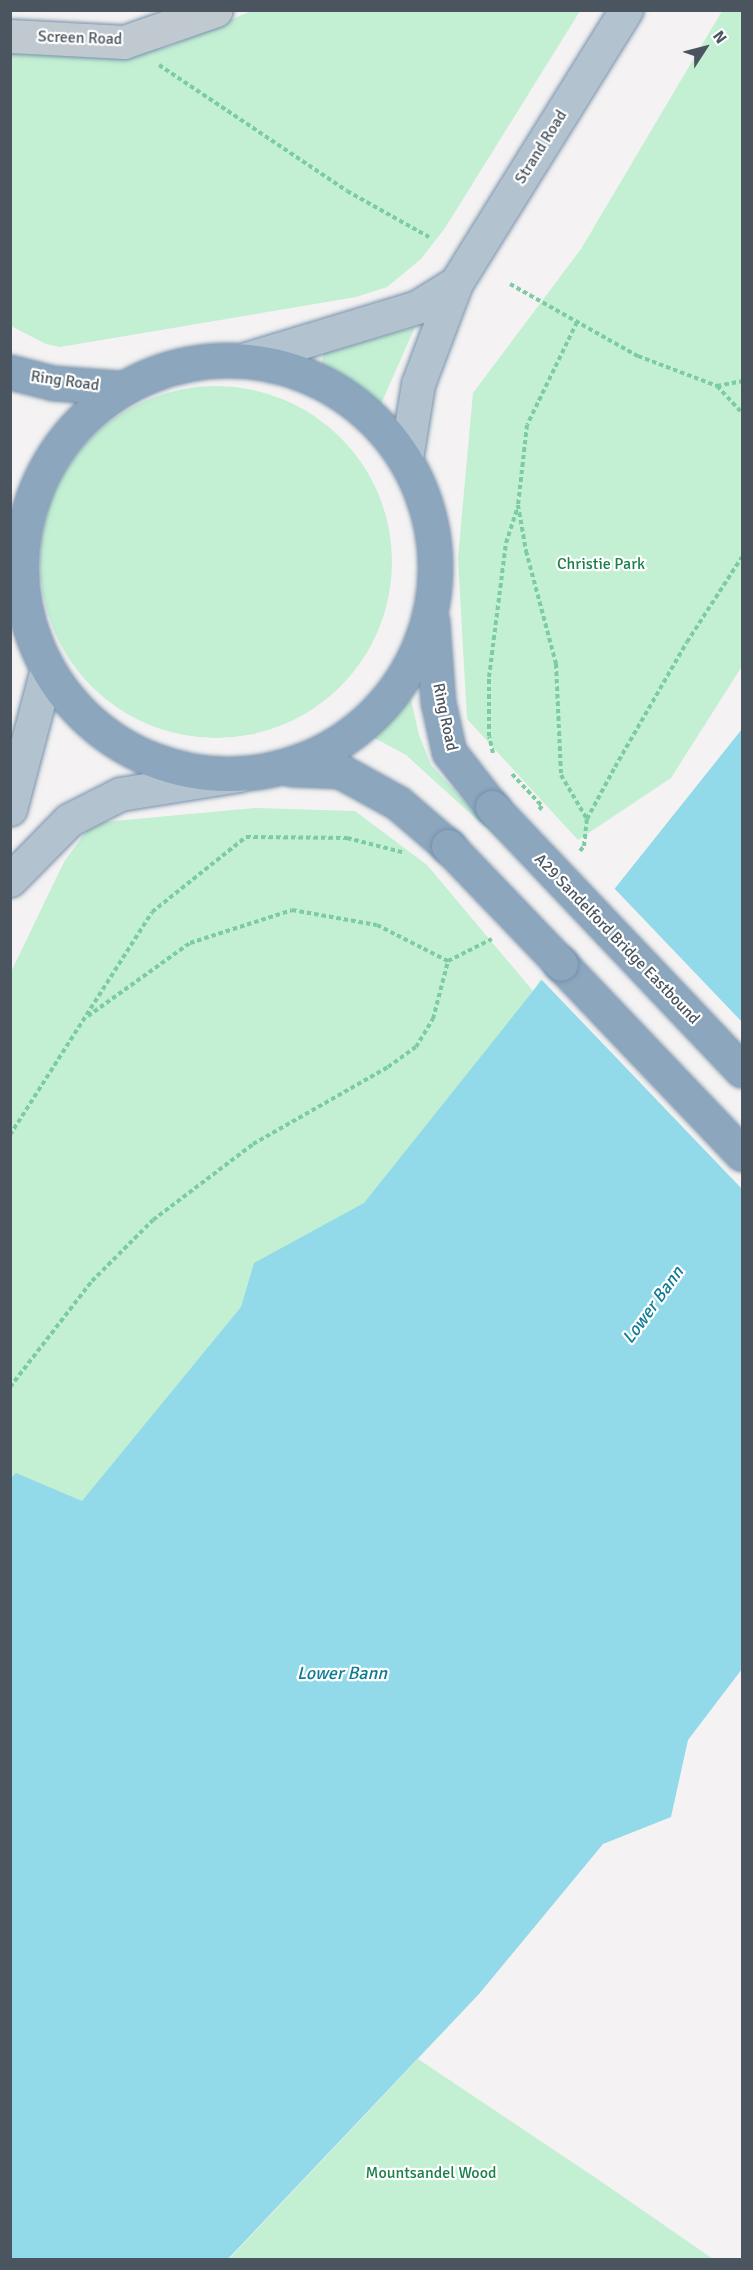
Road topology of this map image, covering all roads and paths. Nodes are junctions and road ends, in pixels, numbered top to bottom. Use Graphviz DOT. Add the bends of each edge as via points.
graph roads {
  1 [pos="216,10"];
  2 [pos="626,10"];
  3 [pos="10,36"];
  4 [pos="124,42"];
  5 [pos="429,237"];
  6 [pos="456,283"];
  7 [pos="510,284"];
  8 [pos="577,322"];
  9 [pos="246,359"];
  10 [pos="10,372"];
  11 [pos="742,381"];
  12 [pos="717,386"];
  13 [pos="120,388"];
  14 [pos="742,413"];
  15 [pos="406,458"];
  16 [pos="518,505"];
  17 [pos="16,529"];
  18 [pos="742,557"];
  19 [pos="431,614"];
  20 [pos="47,669"];
  21 [pos="501,763"];
  22 [pos="280,769"];
  23 [pos="509,772"];
  24 [pos="239,775"];
  25 [pos="492,807"];
  26 [pos="10,808"];
  27 [pos="539,810"];
  28 [pos="414,856"];
  29 [pos="10,880"];
  30 [pos="448,961"];
  31 [pos="85,1018"];
  32 [pos="433,1018"];
  33 [pos="742,1070"];
  34 [pos="10,1135"];
  35 [pos="742,1154"];
  36 [pos="10,1387"];
  1 -- 4 [label="street, Screen Road"];
  2 -- 6 [label="main road, Strand Road"];
  3 -- 4 [label="street, Screen Road"];
  4 -- 5 [label="path" via="347,191"];
  6 -- 9 [label="main road, Strand Road" via="417,307"];
  6 -- 15 [label="main road, Strand Road" via="418,384"];
  7 -- 8 [label="path"];
  8 -- 12 [label="path" via="638,356"];
  8 -- 16 [label="path" via="527,425"];
  9 -- 13 [label="highway" via="177,364"];
  9 -- 15 [label="highway" via="309,374 364,409"];
  10 -- 13 [label="highway, Ring Road" via="53,383"];
  11 -- 12 [label="path"];
  12 -- 14 [label="path"];
  13 -- 17 [label="highway" via="73,427 45,470"];
  15 -- 19 [label="highway" via="428,507 437,560"];
  16 -- 18 [label="path" via="556,664 561,775 586,819 687,642"];
  16 -- 21 [label="path" via="506,543 489,677 489,736 493,754"];
  17 -- 20 [label="highway" via="24,605"];
  19 -- 22 [label="highway" via="411,666 377,712 333,747"];
  19 -- 25 [label="highway, Ring Road" via="438,702 449,752"];
  20 -- 24 [label="highway" via="76,708 113,740 167,765 197,773"];
  20 -- 26 [label="main road"];
  22 -- 24 [label="highway"];
  22 -- 35 [label="highway, bridge" via="340,771 398,803 448,846"];
  23 -- 27 [label="path" via="542,806"];
  24 -- 29 [label="main road" via="120,794 69,820"];
  25 -- 33 [label="highway, A29 Sandelford Bridge Eastbound, bridge"];
  28 -- 31 [label="path" via="347,838 246,837 152,912"];
  30 -- 31 [label="path" via="378,925 292,910 190,944"];
  31 -- 34 [label="path"];
  32 -- 36 [label="path" via="416,1047 388,1068 253,1144 153,1220 92,1281"];
}
